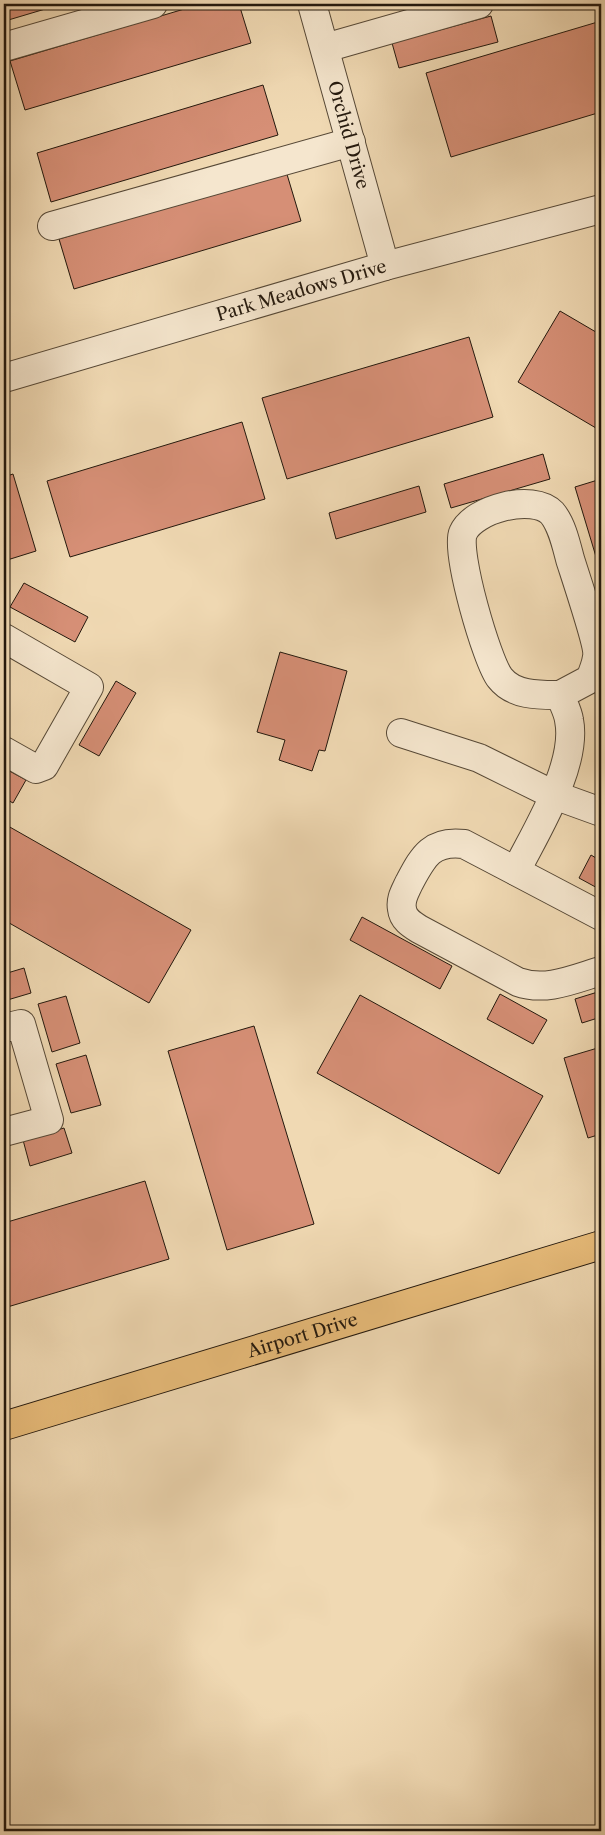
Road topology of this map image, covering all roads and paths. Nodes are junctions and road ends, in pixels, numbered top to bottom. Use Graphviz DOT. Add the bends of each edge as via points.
graph roads {
  1 [pos="154,4"];
  2 [pos="312,4"];
  3 [pos="479,4"];
  4 [pos="4,47"];
  5 [pos="324,48"];
  6 [pos="351,142"];
  7 [pos="601,209"];
  8 [pos="52,226"];
  9 [pos="385,266"];
  10 [pos="4,378"];
  11 [pos="4,638"];
  12 [pos="560,695"];
  13 [pos="401,733"];
  14 [pos="4,751"];
  15 [pos="554,795"];
  16 [pos="601,812"];
  17 [pos="516,871"];
  18 [pos="601,916"];
  19 [pos="601,971"];
  20 [pos="4,1028"];
  21 [pos="4,1132"];
  22 [pos="601,1245"];
  23 [pos="4,1426"];
  1 -- 4 [label="street"];
  2 -- 5 [label="street, Orchid Drive"];
  3 -- 5 [label="street"];
  5 -- 6 [label="street, Orchid Drive"];
  6 -- 8 [label="street"];
  6 -- 9 [label="street, Orchid Drive"];
  7 -- 9 [label="street, Park Meadows Drive"];
  9 -- 10 [label="street, Park Meadows Drive"];
  11 -- 14 [label="street" via="89,687 44,766 36,769"];
  12 -- 12 [label="street" via="517,690 500,678 482,636 461,553 462,534 475,517 509,505 537,504 552,513 564,536 598,656 590,679"];
  12 -- 15 [label="street" via="570,721 568,759"];
  13 -- 15 [label="street" via="479,758"];
  15 -- 16 [label="street"];
  15 -- 17 [label="street"];
  17 -- 18 [label="street"];
  17 -- 19 [label="street" via="464,844 451,842 426,855 402,897 401,908 407,921 419,929 530,986 553,985"];
  20 -- 21 [label="street" via="21,1024 50,1120"];
  22 -- 23 [label="main road, Airport Drive"];
}
